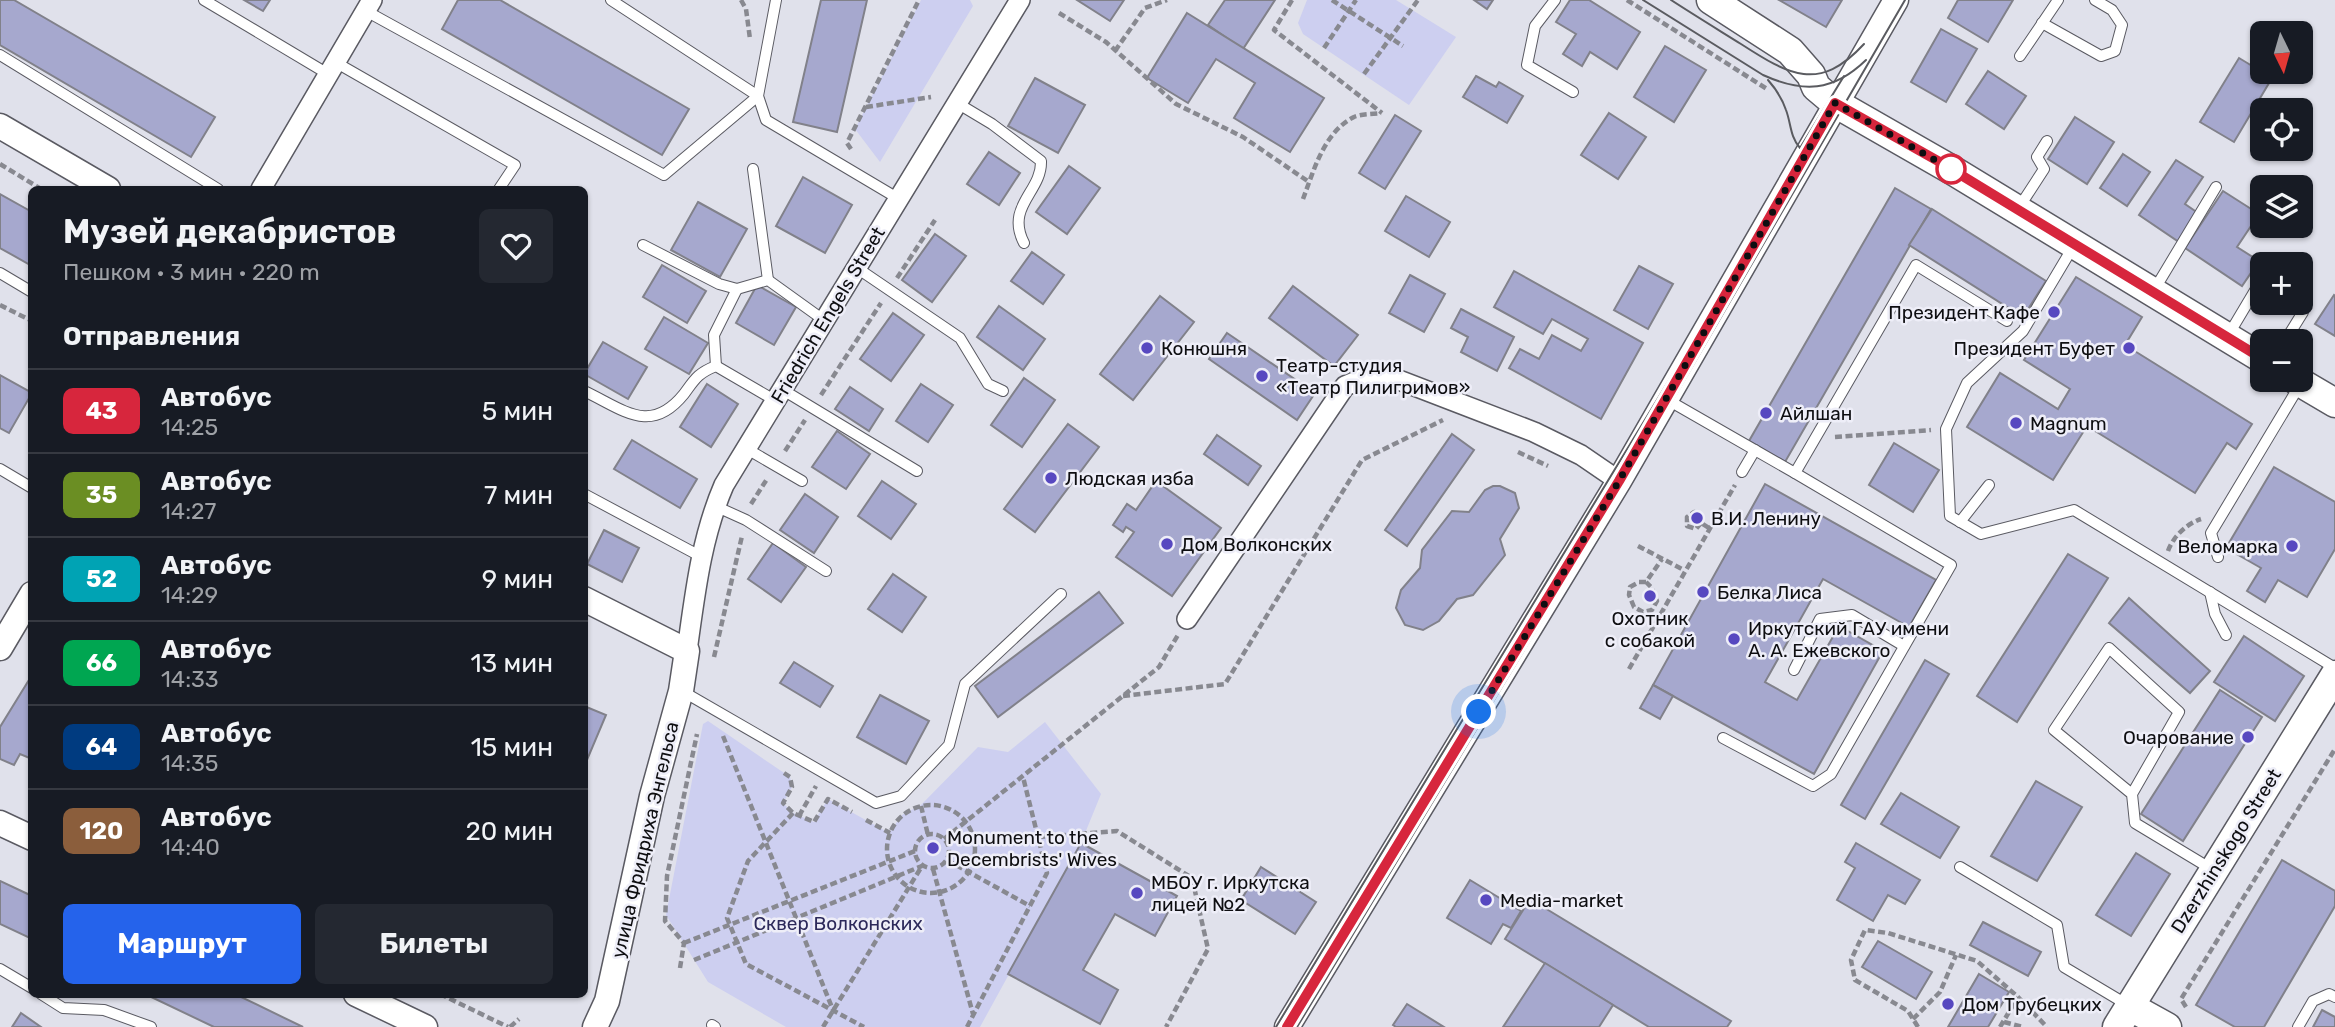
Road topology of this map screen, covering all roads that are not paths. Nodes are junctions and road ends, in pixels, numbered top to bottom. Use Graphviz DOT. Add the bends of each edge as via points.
graph roads {
  1 [pos="204,0"];
  2 [pos="611,0"];
  3 [pos="776,0"];
  4 [pos="1020,0"];
  5 [pos="1555,0"];
  6 [pos="1711,0"];
  7 [pos="1895,0"];
  8 [pos="2058,0"];
  9 [pos="2095,0"];
  10 [pos="369,6"];
  11 [pos="2042,23"];
  12 [pos="0,55"];
  13 [pos="2020,56"];
  14 [pos="332,68"];
  15 [pos="1573,92"];
  16 [pos="758,96"];
  17 [pos="957,103"];
  18 [pos="1835,103"];
  19 [pos="0,126"];
  20 [pos="2048,141"];
  21 [pos="752,169"];
  22 [pos="103,186"];
  23 [pos="213,186"];
  24 [pos="263,186"];
  25 [pos="501,186"];
  26 [pos="2216,187"];
  27 [pos="899,199"];
  28 [pos="2018,209"];
  29 [pos="1024,243"];
  30 [pos="2075,244"];
  31 [pos="643,246"];
  32 [pos="857,268"];
  33 [pos="0,273"];
  34 [pos="768,280"];
  35 [pos="737,289"];
  36 [pos="28,290"];
  37 [pos="2153,292"];
  38 [pos="2250,299"];
  39 [pos="2007,320"];
  40 [pos="825,321"];
  41 [pos="2227,337"];
  42 [pos="2250,351"];
  43 [pos="716,366"];
  44 [pos="2313,390"];
  45 [pos="1003,391"];
  46 [pos="2292,392"];
  47 [pos="588,393"];
  48 [pos="779,396"];
  49 [pos="1666,399"];
  50 [pos="2335,403"];
  51 [pos="747,449"];
  52 [pos="1755,450"];
  53 [pos="0,469"];
  54 [pos="917,471"];
  55 [pos="1742,472"];
  56 [pos="1795,473"];
  57 [pos="802,481"];
  58 [pos="1619,481"];
  59 [pos="1989,485"];
  60 [pos="28,486"];
  61 [pos="588,496"];
  62 [pos="715,506"];
  63 [pos="1959,522"];
  64 [pos="700,556"];
  65 [pos="2218,556"];
  66 [pos="826,571"];
  67 [pos="2210,592"];
  68 [pos="1061,594"];
  69 [pos="28,601"];
  70 [pos="588,601"];
  71 [pos="1187,619"];
  72 [pos="2226,635"];
  73 [pos="1904,646"];
  74 [pos="0,648"];
  75 [pos="687,651"];
  76 [pos="2335,668"];
  77 [pos="1794,670"];
  78 [pos="2335,675"];
  79 [pos="681,691"];
  80 [pos="1723,738"];
  81 [pos="2132,794"];
  82 [pos="0,823"];
  83 [pos="28,836"];
  84 [pos="1960,867"];
  85 [pos="2214,870"];
  86 [pos="0,969"];
  87 [pos="28,986"];
  88 [pos="2335,997"];
  89 [pos="47,998"];
  90 [pos="364,998"];
  91 [pos="2123,1017"];
  92 [pos="2176,1017"];
  93 [pos="151,1027"];
  94 [pos="425,1027"];
  95 [pos="595,1027"];
  96 [pos="1287,1027"];
  97 [pos="2298,1027"];
  1 -- 14 [label="lane"];
  2 -- 16 [label="lane"];
  3 -- 16 [label="lane"];
  4 -- 17 [label="street, Friedrich Engels Street"];
  5 -- 15 [label="lane" via="1535,26 1527,65"];
  6 -- 18 [label="main road" via="1790,51 1816,87"];
  7 -- 18 [label="street"];
  8 -- 11 [label="lane"];
  9 -- 11 [label="lane" via="2112,10 2122,25 2115,51 2101,56"];
  10 -- 14 [label="street"];
  10 -- 16 [label="lane" via="664,175"];
  11 -- 13 [label="lane"];
  12 -- 23 [label="lane"];
  14 -- 24 [label="street"];
  14 -- 25 [label="lane" via="515,165"];
  16 -- 27 [label="lane" via="766,120"];
  17 -- 27 [label="street, Friedrich Engels Street"];
  17 -- 29 [label="lane" via="1041,161 1041,171 1018,218 1017,230"];
  18 -- 28 [label="main road"];
  18 -- 49 [label="street"];
  19 -- 22 [label="street"];
  20 -- 28 [label="lane" via="2037,157 2044,169"];
  21 -- 34 [label="lane"];
  26 -- 37 [label="lane"];
  27 -- 32 [label="street, Friedrich Engels Street"];
  28 -- 30 [label="main road"];
  30 -- 37 [label="main road"];
  30 -- 63 [label="lane" via="2023,331 1967,383 1946,429 1950,516"];
  31 -- 35 [label="lane"];
  32 -- 40 [label="street, Friedrich Engels Street"];
  32 -- 45 [label="lane" via="960,338 988,384"];
  33 -- 36 [label="lane"];
  34 -- 35 [label="lane"];
  34 -- 40 [label="lane"];
  35 -- 43 [label="lane" via="714,335"];
  37 -- 41 [label="main road"];
  38 -- 41 [label="lane"];
  39 -- 56 [label="lane" via="1916,265"];
  40 -- 48 [label="street, Friedrich Engels Street"];
  41 -- 42 [label="main road"];
  43 -- 47 [label="lane" via="701,372 661,415 642,418"];
  43 -- 48 [label="lane"];
  44 -- 50 [label="main road"];
  46 -- 65 [label="lane" via="2211,533"];
  48 -- 51 [label="street, Friedrich Engels Street"];
  48 -- 54 [label="lane" via="813,408"];
  49 -- 52 [label="lane"];
  49 -- 58 [label="street"];
  51 -- 57 [label="lane"];
  51 -- 62 [label="street, Friedrich Engels Street"];
  52 -- 55 [label="lane"];
  52 -- 56 [label="lane"];
  53 -- 60 [label="lane"];
  56 -- 73 [label="lane" via="1951,565"];
  58 -- 71 [label="street" via="1581,455 1534,432 1378,372 1345,386"];
  58 -- 96 [label="street"];
  59 -- 63 [label="lane"];
  61 -- 64 [label="lane"];
  62 -- 64 [label="street, Friedrich Engels Street"];
  62 -- 66 [label="lane" via="746,520"];
  63 -- 67 [label="lane" via="1981,534 2074,510"];
  64 -- 75 [label="street, Friedrich Engels Street"];
  67 -- 72 [label="lane"];
  67 -- 76 [label="lane"];
  68 -- 79 [label="lane" via="965,684 949,745 901,796 876,803"];
  69 -- 74 [label="street"];
  70 -- 75 [label="street"];
  73 -- 77 [label="lane" via="1852,615 1820,619"];
  73 -- 80 [label="lane" via="1831,774 1813,786"];
  75 -- 79 [label="street, улица Фридриха Энгельса"];
  78 -- 85 [label="main road, Dzerzhinskogo Street"];
  79 -- 95 [label="street, улица Фридриха Энгельса" via="652,796 607,1001"];
  81 -- 81 [label="lane" via="2179,712 2109,648 2054,730"];
  81 -- 85 [label="lane" via="2135,822"];
  82 -- 83 [label="street"];
  84 -- 91 [label="lane" via="2057,925 2064,967"];
  85 -- 91 [label="main road, Dzerzhinskogo Street"];
  86 -- 87 [label="lane"];
  88 -- 97 [label="lane" via="2329,994 2313,1001"];
  89 -- 93 [label="lane" via="63,1009 104,1010"];
  90 -- 94 [label="street"];
  91 -- 92 [label="main road"];
}
